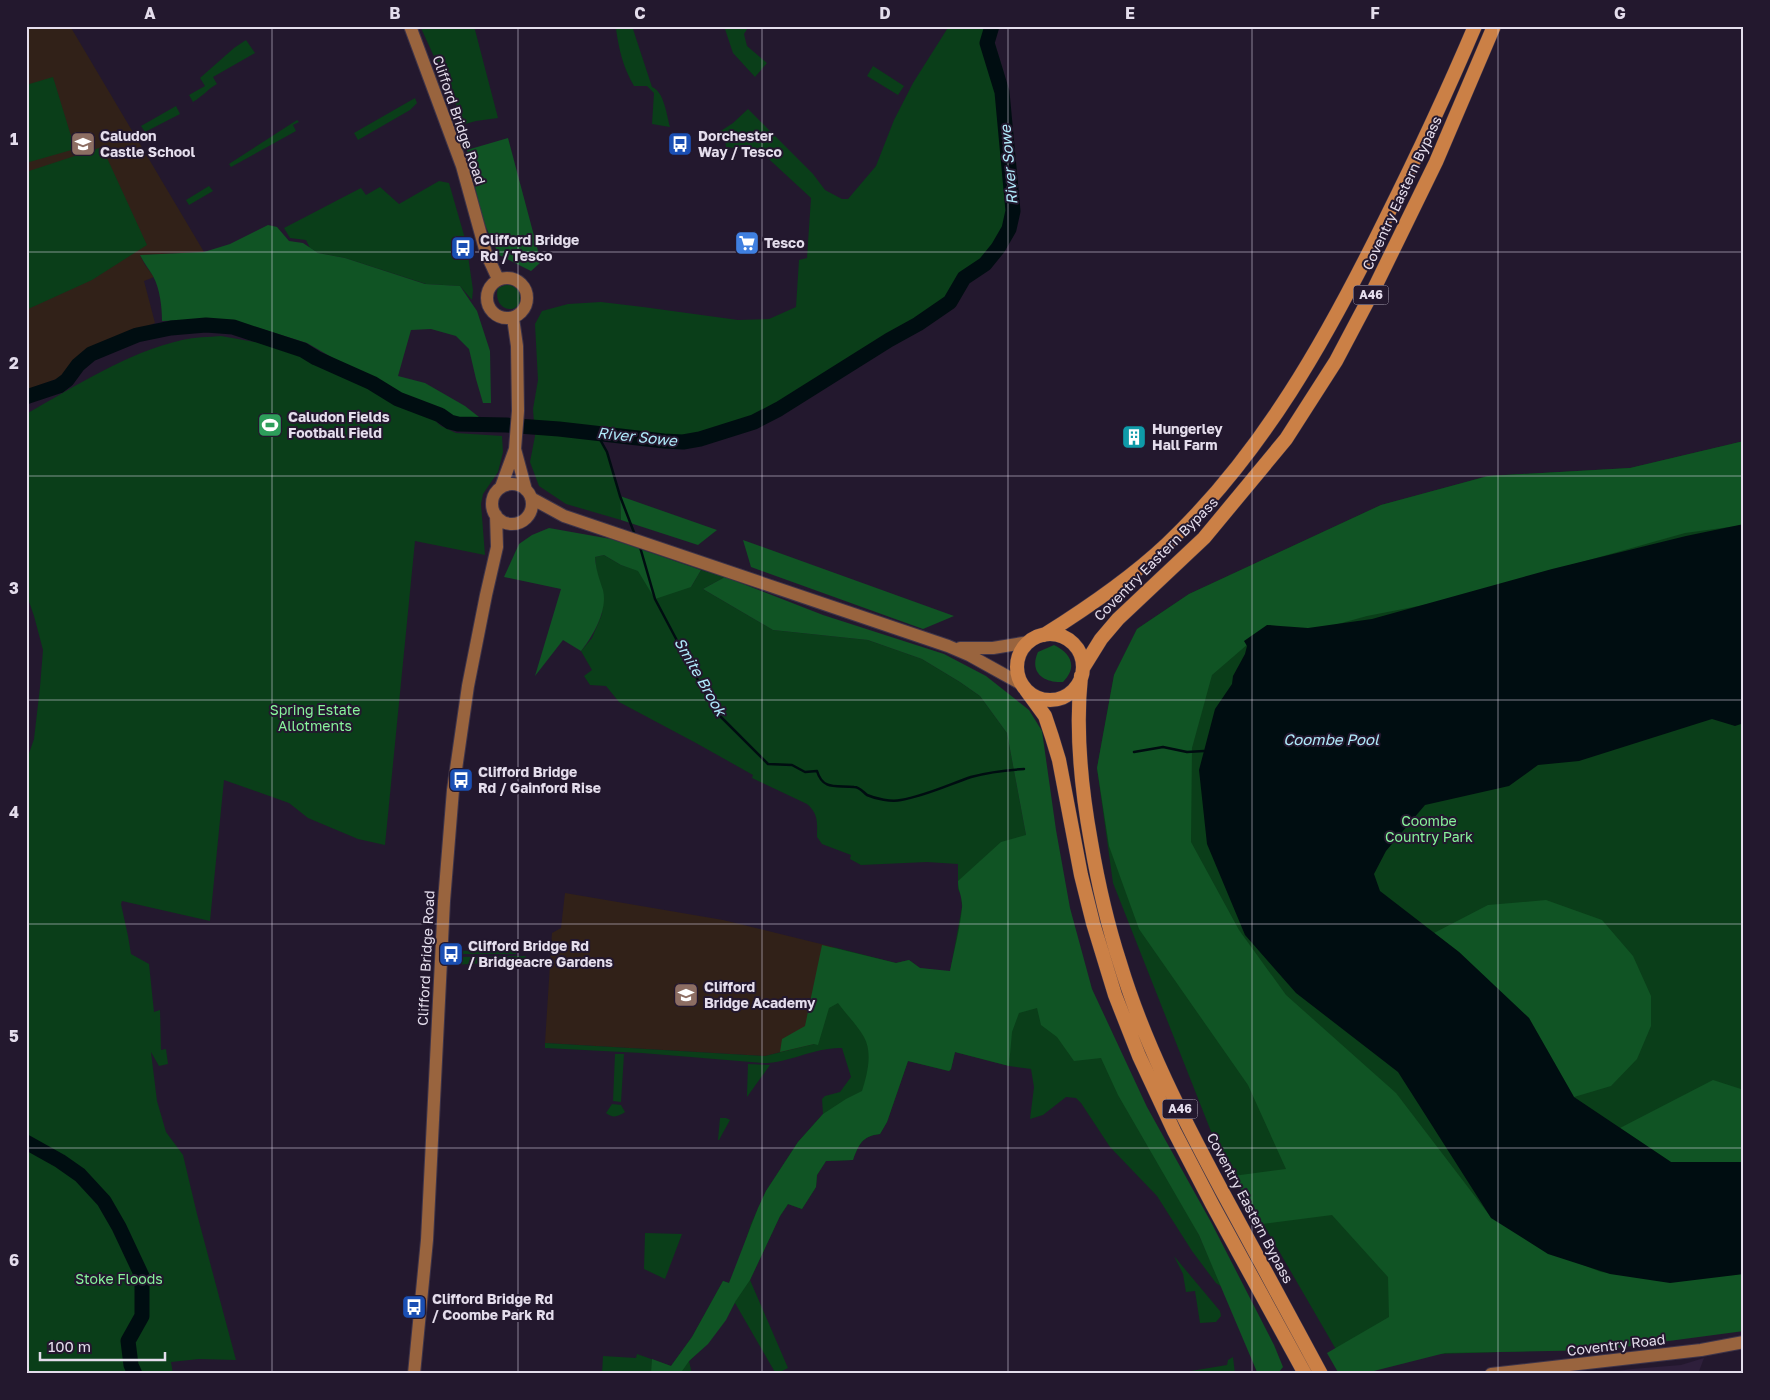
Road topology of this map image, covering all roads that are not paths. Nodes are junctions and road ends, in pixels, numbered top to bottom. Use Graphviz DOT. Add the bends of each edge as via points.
graph roads {
  1 [pos="410,26"];
  2 [pos="1475,26"];
  3 [pos="1494,26"];
  4 [pos="498,279"];
  5 [pos="513,318"];
  6 [pos="514,449"];
  7 [pos="501,487"];
  8 [pos="529,494"];
  9 [pos="496,516"];
  10 [pos="564,516"];
  11 [pos="524,520"];
  12 [pos="497,547"];
  13 [pos="1044,635"];
  14 [pos="1029,642"];
  15 [pos="948,646"];
  16 [pos="1082,672"];
  17 [pos="1025,688"];
  18 [pos="1744,1342"];
  19 [pos="414,1374"];
  20 [pos="1305,1374"];
  21 [pos="1321,1374"];
  22 [pos="1491,1374"];
  1 -- 4 [label="main road, Clifford Bridge Road" via="460,159 486,253"];
  2 -- 13 [label="highway, Coventry Eastern Bypass / A46" via="1419,152 1357,278 1317,351 1271,423 1245,458 1166,545 1095,602"];
  3 -- 16 [label="highway, Coventry Eastern Bypass / A46" via="1436,162 1373,291 1336,361 1301,416 1204,538 1118,619 1101,639"];
  4 -- 5 [label="main road" via="488,290 488,308 503,319"];
  4 -- 5 [label="main road" via="514,279 523,285 527,293 522,314"];
  5 -- 6 [label="main road" via="518,411"];
  6 -- 7 [label="main road"];
  6 -- 8 [label="main road"];
  7 -- 8 [label="main road" via="515,484"];
  7 -- 9 [label="main road" via="493,500"];
  8 -- 10 [label="main road"];
  8 -- 11 [label="main road" via="532,510"];
  9 -- 11 [label="main road" via="506,523"];
  9 -- 12 [label="main road, Clifford Bridge Road"];
  10 -- 11 [label="main road" via="540,515"];
  10 -- 15 [label="main road"];
  11 -- 12 [label="main road"];
  12 -- 19 [label="main road, Clifford Bridge Road" via="468,686 452,799 427,1240"];
  13 -- 14 [label="highway"];
  13 -- 16 [label="highway" via="1060,636 1073,644 1080,654"];
  14 -- 15 [label="main road" via="976,649"];
  14 -- 17 [label="highway" via="1018,662 1018,676"];
  15 -- 17 [label="main road"];
  16 -- 17 [label="highway" via="1073,690 1058,699 1042,699"];
  16 -- 21 [label="highway, Coventry Eastern Bypass / A46" via="1078,729 1087,819 1099,884 1120,964 1154,1055 1178,1106"];
  17 -- 20 [label="highway, A46" via="1044,716 1052,737 1093,923 1139,1056 1174,1131"];
  18 -- 22 [label="main road, Coventry Road" via="1701,1350"];
}
